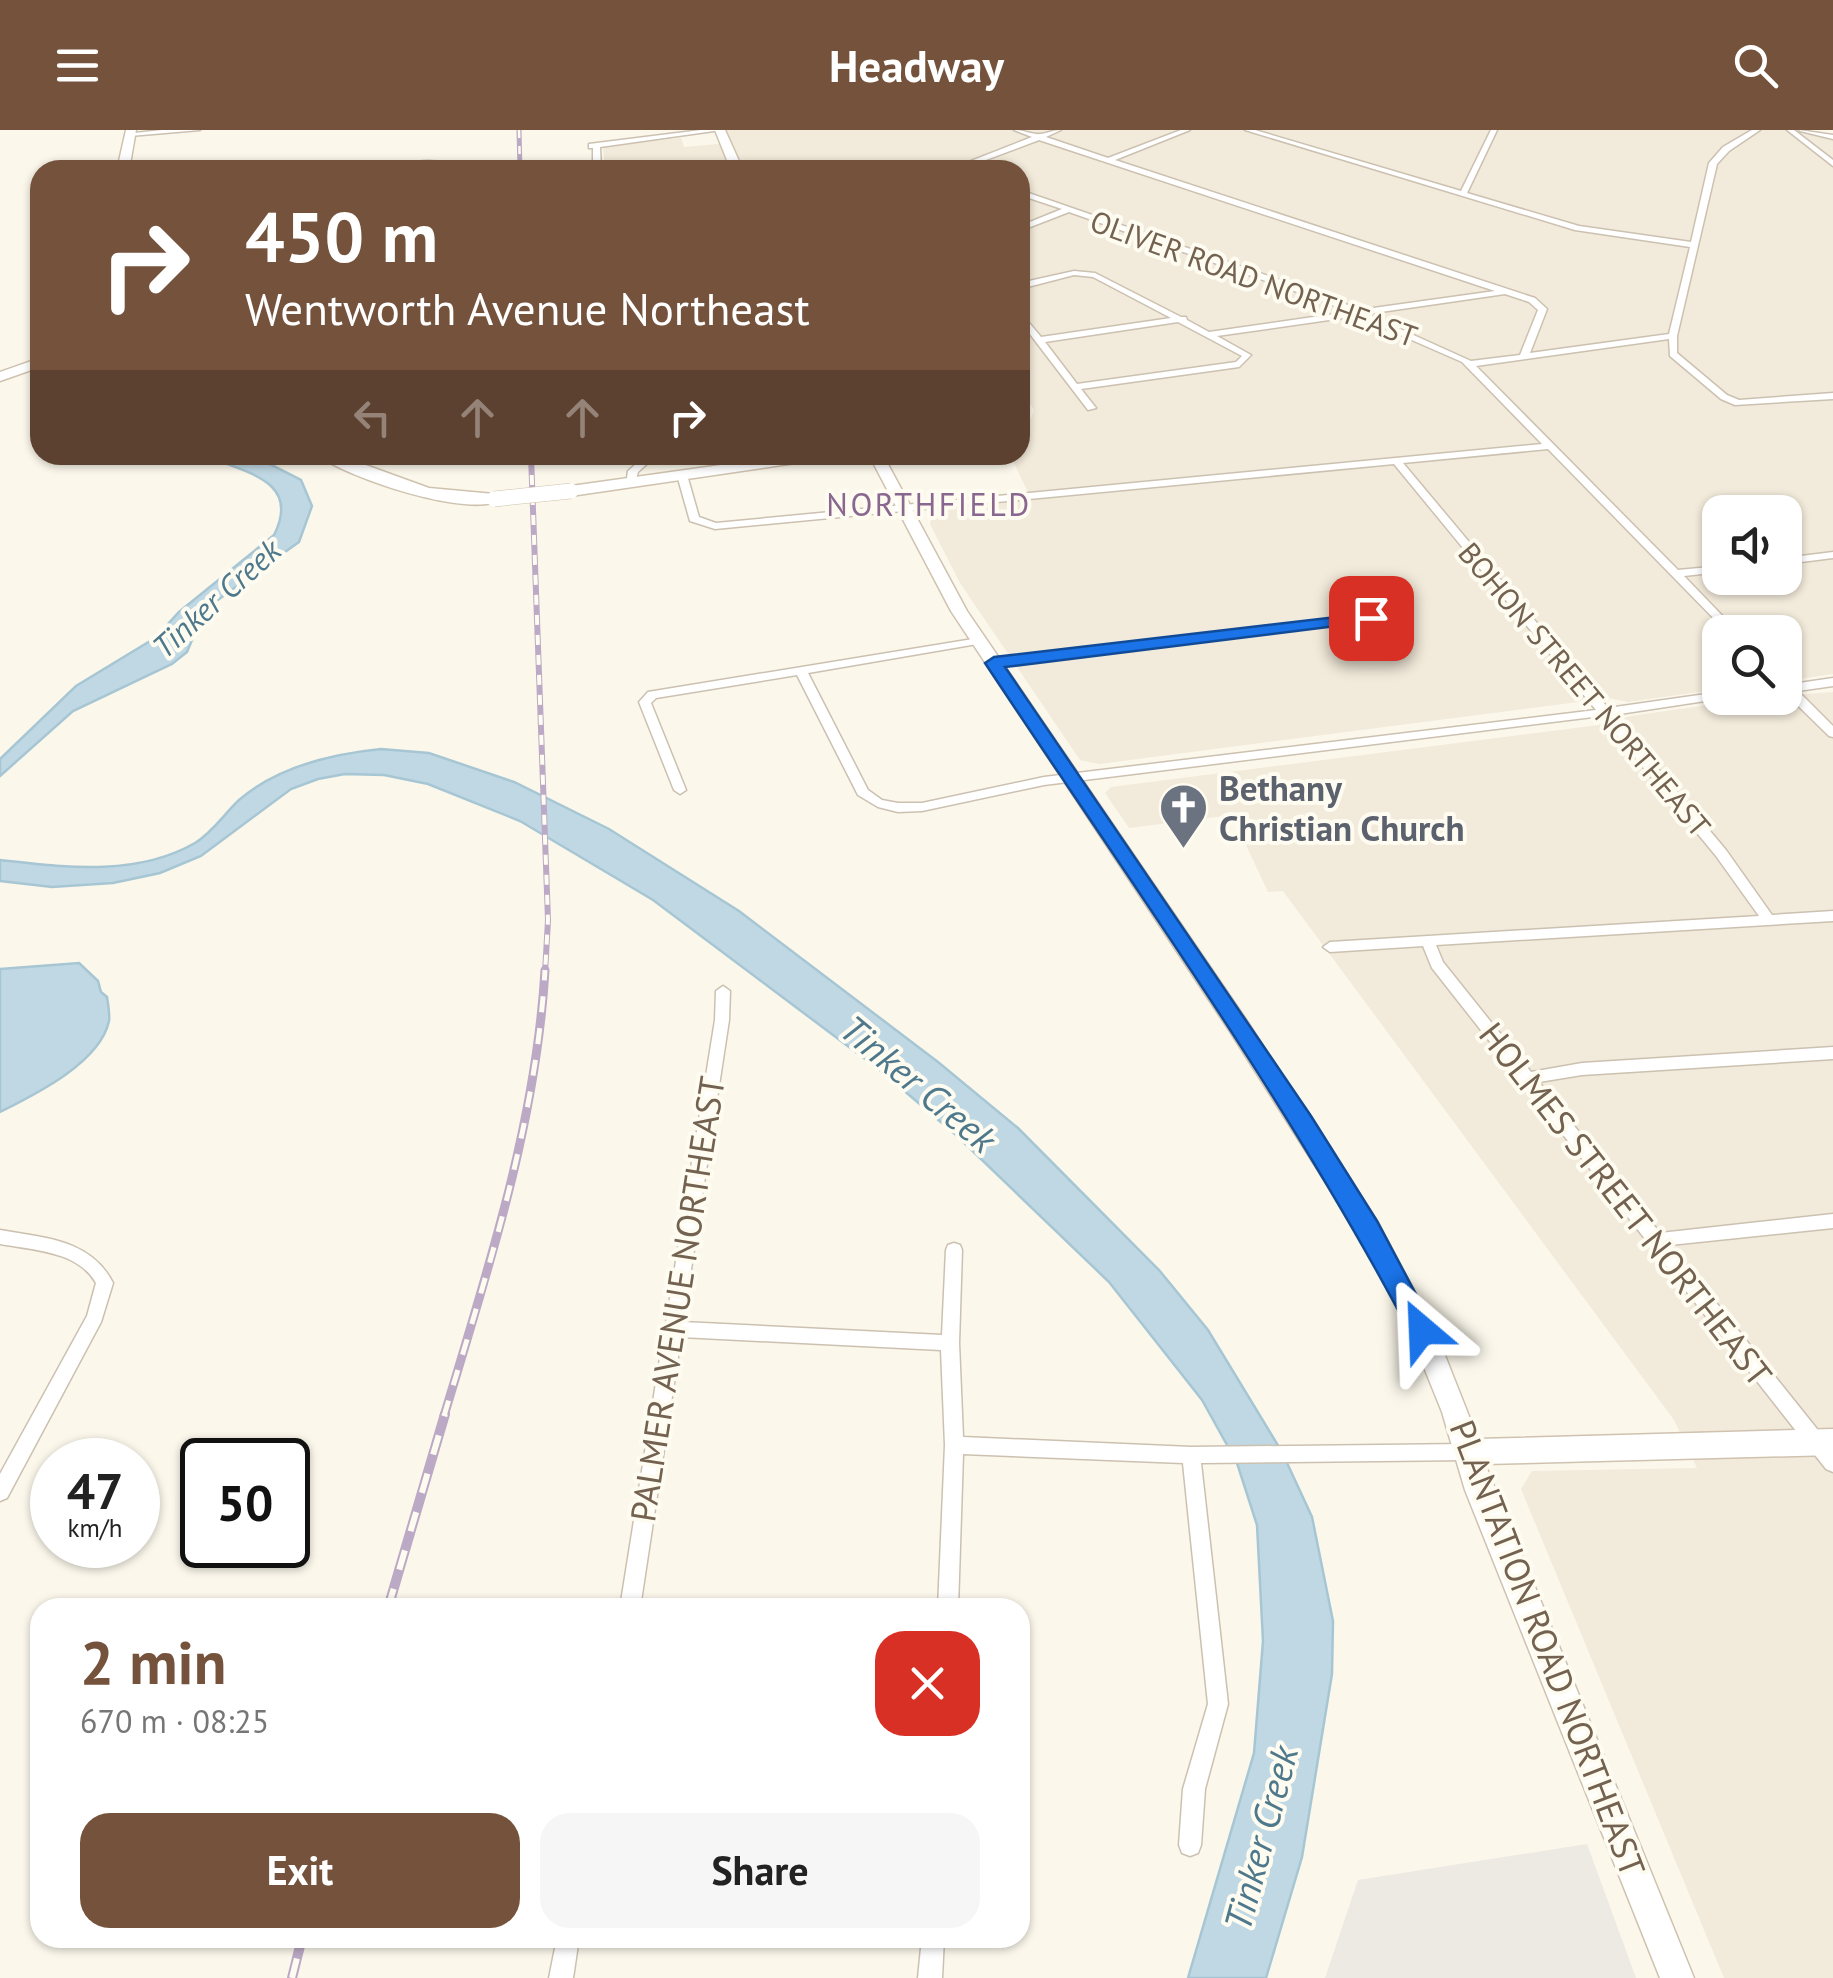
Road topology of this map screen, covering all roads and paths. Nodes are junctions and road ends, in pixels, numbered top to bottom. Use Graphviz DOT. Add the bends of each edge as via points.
graph roads {
  1 [pos="197,130"];
  2 [pos="719,130"];
  3 [pos="1017,130"];
  4 [pos="1058,130"];
  5 [pos="1187,130"];
  6 [pos="1248,130"];
  7 [pos="1494,130"];
  8 [pos="1757,130"];
  9 [pos="1790,130"];
  10 [pos="1802,130"];
  11 [pos="130,132"];
  12 [pos="1833,137"];
  13 [pos="1036,138"];
  14 [pos="124,160"];
  15 [pos="596,160"];
  16 [pos="732,160"];
  17 [pos="980,160"];
  18 [pos="1106,162"];
  19 [pos="1833,164"];
  20 [pos="1463,194"];
  21 [pos="1030,195"];
  22 [pos="1069,209"];
  23 [pos="1030,225"];
  24 [pos="1694,245"];
  25 [pos="1030,283"];
  26 [pos="1506,292"];
  27 [pos="1359,312"];
  28 [pos="1183,319"];
  29 [pos="1030,329"];
  30 [pos="1211,334"];
  31 [pos="1673,336"];
  32 [pos="1038,340"];
  33 [pos="1524,356"];
  34 [pos="1472,364"];
  35 [pos="30,366"];
  36 [pos="4,376"];
  37 [pos="1075,387"];
  38 [pos="1833,396"];
  39 [pos="1091,408"];
  40 [pos="1552,446"];
  41 [pos="1397,462"];
  42 [pos="350,465"];
  43 [pos="640,465"];
  44 [pos="752,465"];
  45 [pos="881,465"];
  46 [pos="682,475"];
  47 [pos="630,483"];
  48 [pos="905,510"];
  49 [pos="1833,555"];
  50 [pos="1802,559"];
  51 [pos="1702,571"];
  52 [pos="1676,574"];
  53 [pos="1717,615"];
  54 [pos="1371,618"];
  55 [pos="979,642"];
  56 [pos="994,663"];
  57 [pos="801,671"];
  58 [pos="1833,682"];
  59 [pos="1802,685"];
  60 [pos="1702,699"];
  61 [pos="1802,703"];
  62 [pos="1606,712"];
  63 [pos="1833,734"];
  64 [pos="1072,778"];
  65 [pos="680,790"];
  66 [pos="1833,916"];
  67 [pos="1768,919"];
  68 [pos="1427,940"];
  69 [pos="1330,948"];
  70 [pos="723,991"];
  71 [pos="1833,1053"];
  72 [pos="1527,1078"];
  73 [pos="1833,1221"];
  74 [pos="0,1237"];
  75 [pos="1655,1240"];
  76 [pos="954,1250"];
  77 [pos="670,1329"];
  78 [pos="950,1343"];
  79 [pos="954,1445"];
  80 [pos="1827,1449"];
  81 [pos="1467,1452"];
  82 [pos="1191,1455"];
  83 [pos="0,1492"];
  84 [pos="631,1598"];
  85 [pos="948,1598"];
  86 [pos="1190,1845"];
  87 [pos="566,1948"];
  88 [pos="932,1948"];
  89 [pos="561,1978"];
  90 [pos="930,1978"];
  91 [pos="1677,1978"];
  1 -- 11 [label="street"];
  2 -- 15 [label="street" via="594,145"];
  2 -- 16 [label="main road"];
  3 -- 13 [label="street"];
  4 -- 13 [label="street"];
  5 -- 18 [label="street"];
  6 -- 20 [label="street"];
  7 -- 20 [label="street"];
  8 -- 24 [label="street" via="1712,163"];
  9 -- 19 [label="street"];
  10 -- 12 [label="street"];
  11 -- 14 [label="main road"];
  13 -- 17 [label="street"];
  13 -- 18 [label="street"];
  18 -- 26 [label="street"];
  20 -- 24 [label="street" via="1578,228"];
  21 -- 22 [label="street, OLIVER ROAD NORTHEAST"];
  22 -- 23 [label="street"];
  22 -- 27 [label="street, OLIVER ROAD NORTHEAST"];
  24 -- 31 [label="street"];
  25 -- 28 [label="street" via="1086,273"];
  26 -- 27 [label="street"];
  26 -- 33 [label="street" via="1543,309"];
  27 -- 30 [label="street"];
  27 -- 34 [label="street, OLIVER ROAD NORTHEAST"];
  28 -- 30 [label="street"];
  28 -- 32 [label="street"];
  29 -- 32 [label="street"];
  30 -- 37 [label="street" via="1246,358"];
  31 -- 33 [label="street"];
  31 -- 38 [label="street" via="1674,354 1731,401"];
  32 -- 37 [label="street"];
  33 -- 34 [label="street"];
  34 -- 40 [label="street, OLIVER ROAD NORTHEAST"];
  35 -- 36 [label="main road"];
  37 -- 39 [label="street"];
  40 -- 41 [label="street"];
  40 -- 52 [label="street, OLIVER ROAD NORTHEAST"];
  41 -- 48 [label="street"];
  41 -- 62 [label="street, BOHON STREET NORTHEAST"];
  42 -- 47 [label="main road, bridge" via="419,493 494,500"];
  43 -- 47 [label="street"];
  44 -- 46 [label="main road"];
  45 -- 48 [label="main road, PLANTATION ROAD NORTHEAST"];
  46 -- 47 [label="main road"];
  46 -- 48 [label="street" via="692,516 707,525"];
  48 -- 55 [label="main road, PLANTATION ROAD NORTHEAST"];
  49 -- 50 [label="street"];
  51 -- 52 [label="street"];
  52 -- 53 [label="street, OLIVER ROAD NORTHEAST"];
  54 -- 56 [label="street"];
  55 -- 56 [label="main road, PLANTATION ROAD NORTHEAST"];
  55 -- 57 [label="street"];
  56 -- 64 [label="main road, PLANTATION ROAD NORTHEAST"];
  57 -- 64 [label="street" via="863,792 885,807 918,808"];
  57 -- 65 [label="street" via="660,691 647,700"];
  58 -- 59 [label="street"];
  60 -- 62 [label="street"];
  61 -- 63 [label="street"];
  62 -- 64 [label="street"];
  62 -- 67 [label="street, BOHON STREET NORTHEAST"];
  64 -- 81 [label="main road, PLANTATION ROAD NORTHEAST" via="1360,1215 1422,1330"];
  66 -- 67 [label="street"];
  67 -- 68 [label="street"];
  68 -- 69 [label="street"];
  68 -- 72 [label="street, HOLMES STREET NORTHEAST" via="1437,964"];
  70 -- 77 [label="street, PALMER AVENUE NORTHEAST"];
  71 -- 72 [label="street"];
  72 -- 75 [label="street, HOLMES STREET NORTHEAST"];
  73 -- 75 [label="street"];
  74 -- 83 [label="street" via="91,1263 105,1283 96,1317"];
  75 -- 80 [label="street, HOLMES STREET NORTHEAST"];
  76 -- 78 [label="street"];
  77 -- 78 [label="street"];
  77 -- 84 [label="street, PALMER AVENUE NORTHEAST"];
  78 -- 79 [label="street"];
  79 -- 82 [label="street"];
  79 -- 85 [label="street"];
  80 -- 81 [label="main road"];
  81 -- 82 [label="street"];
  81 -- 91 [label="main road, PLANTATION ROAD NORTHEAST"];
  82 -- 86 [label="street" via="1218,1704 1191,1807"];
  87 -- 89 [label="street"];
  88 -- 90 [label="street"];
}
